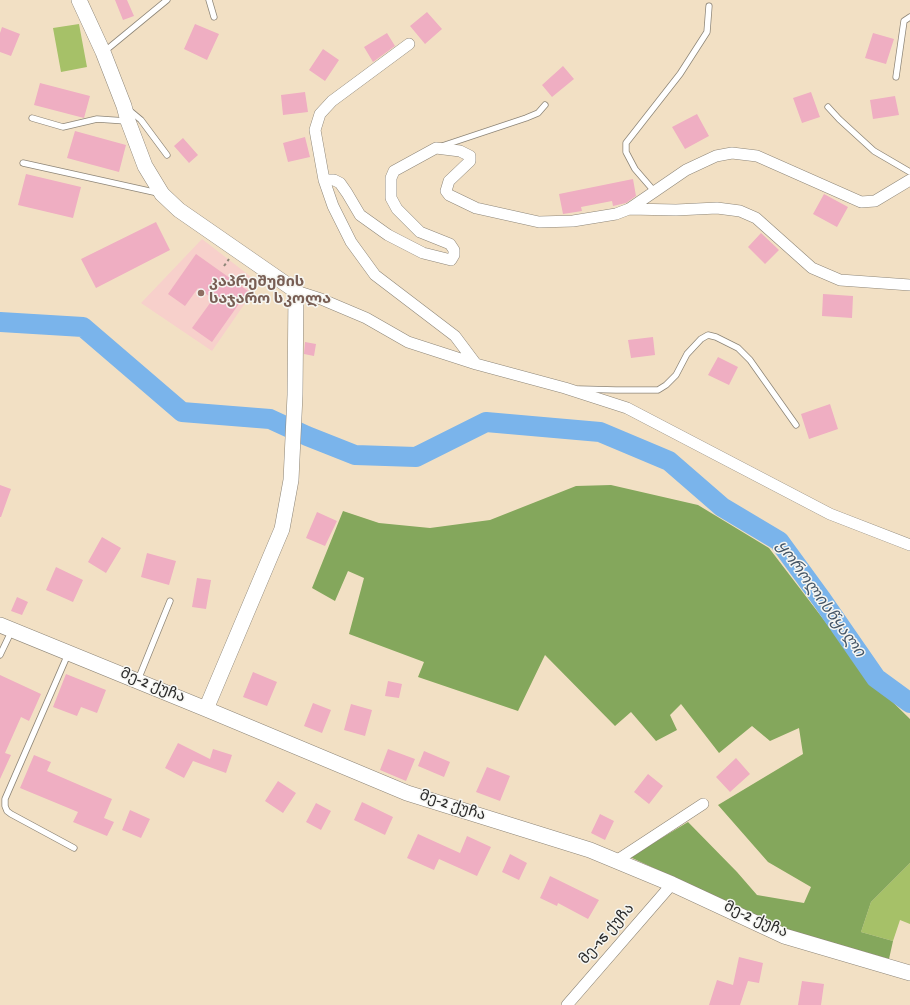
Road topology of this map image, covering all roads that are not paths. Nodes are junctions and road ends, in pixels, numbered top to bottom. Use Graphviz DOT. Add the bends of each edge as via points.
graph roads {
  1 [pos="79,0"];
  2 [pos="167,0"];
  3 [pos="209,0"];
  4 [pos="709,6"];
  5 [pos="214,17"];
  6 [pos="910,17"];
  7 [pos="409,44"];
  8 [pos="103,52"];
  9 [pos="896,77"];
  10 [pos="545,105"];
  11 [pos="124,106"];
  12 [pos="828,107"];
  13 [pos="32,118"];
  14 [pos="128,121"];
  15 [pos="436,148"];
  16 [pos="167,155"];
  17 [pos="23,163"];
  18 [pos="910,172"];
  19 [pos="324,180"];
  20 [pos="910,180"];
  21 [pos="654,191"];
  22 [pos="162,194"];
  23 [pos="629,209"];
  24 [pos="910,285"];
  25 [pos="296,292"];
  26 [pos="476,364"];
  27 [pos="564,388"];
  28 [pos="796,425"];
  29 [pos="910,545"];
  30 [pos="170,601"];
  31 [pos="6,628"];
  32 [pos="68,653"];
  33 [pos="0,655"];
  34 [pos="137,681"];
  35 [pos="206,709"];
  36 [pos="703,804"];
  37 [pos="74,848"];
  38 [pos="616,861"];
  39 [pos="672,884"];
  40 [pos="910,973"];
  41 [pos="567,1005"];
  1 -- 8 [label="street"];
  2 -- 8 [label="lane"];
  3 -- 5 [label="lane"];
  4 -- 21 [label="lane" via="707,32 680,74 626,143 626,152 635,169"];
  6 -- 9 [label="lane" via="904,21"];
  7 -- 19 [label="street" via="332,101 320,114 315,130"];
  8 -- 11 [label="street"];
  10 -- 15 [label="lane" via="538,113 526,118"];
  11 -- 14 [label="street"];
  11 -- 16 [label="lane" via="142,120"];
  12 -- 18 [label="lane" via="874,152"];
  13 -- 14 [label="lane" via="63,127 97,119"];
  14 -- 22 [label="street" via="145,166"];
  15 -- 19 [label="street" via="394,171 391,178 391,198 397,209 420,232 450,244 454,250 451,260 423,253 388,235 360,215 340,183"];
  15 -- 23 [label="street" via="460,151 470,156 470,161 449,181 446,191 449,195 476,208 539,222 574,221 616,214"];
  17 -- 22 [label="lane"];
  19 -- 26 [label="street" via="333,206 351,242 375,275 455,336"];
  20 -- 21 [label="street" via="875,201 862,202 757,156 732,153 716,156 686,170"];
  21 -- 23 [label="street"];
  22 -- 25 [label="street" via="179,210"];
  23 -- 24 [label="street" via="717,208 740,211 756,218 812,268 840,280"];
  25 -- 26 [label="street" via="321,299 366,318 408,342"];
  25 -- 35 [label="street" via="291,480 282,529"];
  26 -- 27 [label="street"];
  27 -- 28 [label="lane" via="658,390 676,375 687,354 708,335 738,348 750,360"];
  27 -- 29 [label="street" via="627,408 830,514"];
  30 -- 34 [label="lane"];
  31 -- 32 [label="street, მე-2 ქუჩა"];
  31 -- 33 [label="lane"];
  32 -- 34 [label="street, მე-2 ქუჩა"];
  32 -- 37 [label="lane" via="5,799 5,806 11,814"];
  34 -- 35 [label="street, მე-2 ქუჩა"];
  35 -- 38 [label="street, მე-2 ქუჩა" via="407,793 590,850"];
  36 -- 38 [label="street"];
  38 -- 39 [label="street, მე-2 ქუჩა"];
  39 -- 40 [label="street, მე-2 ქუჩა" via="784,936"];
  39 -- 41 [label="street, მე-15 ქუჩა"];
}
